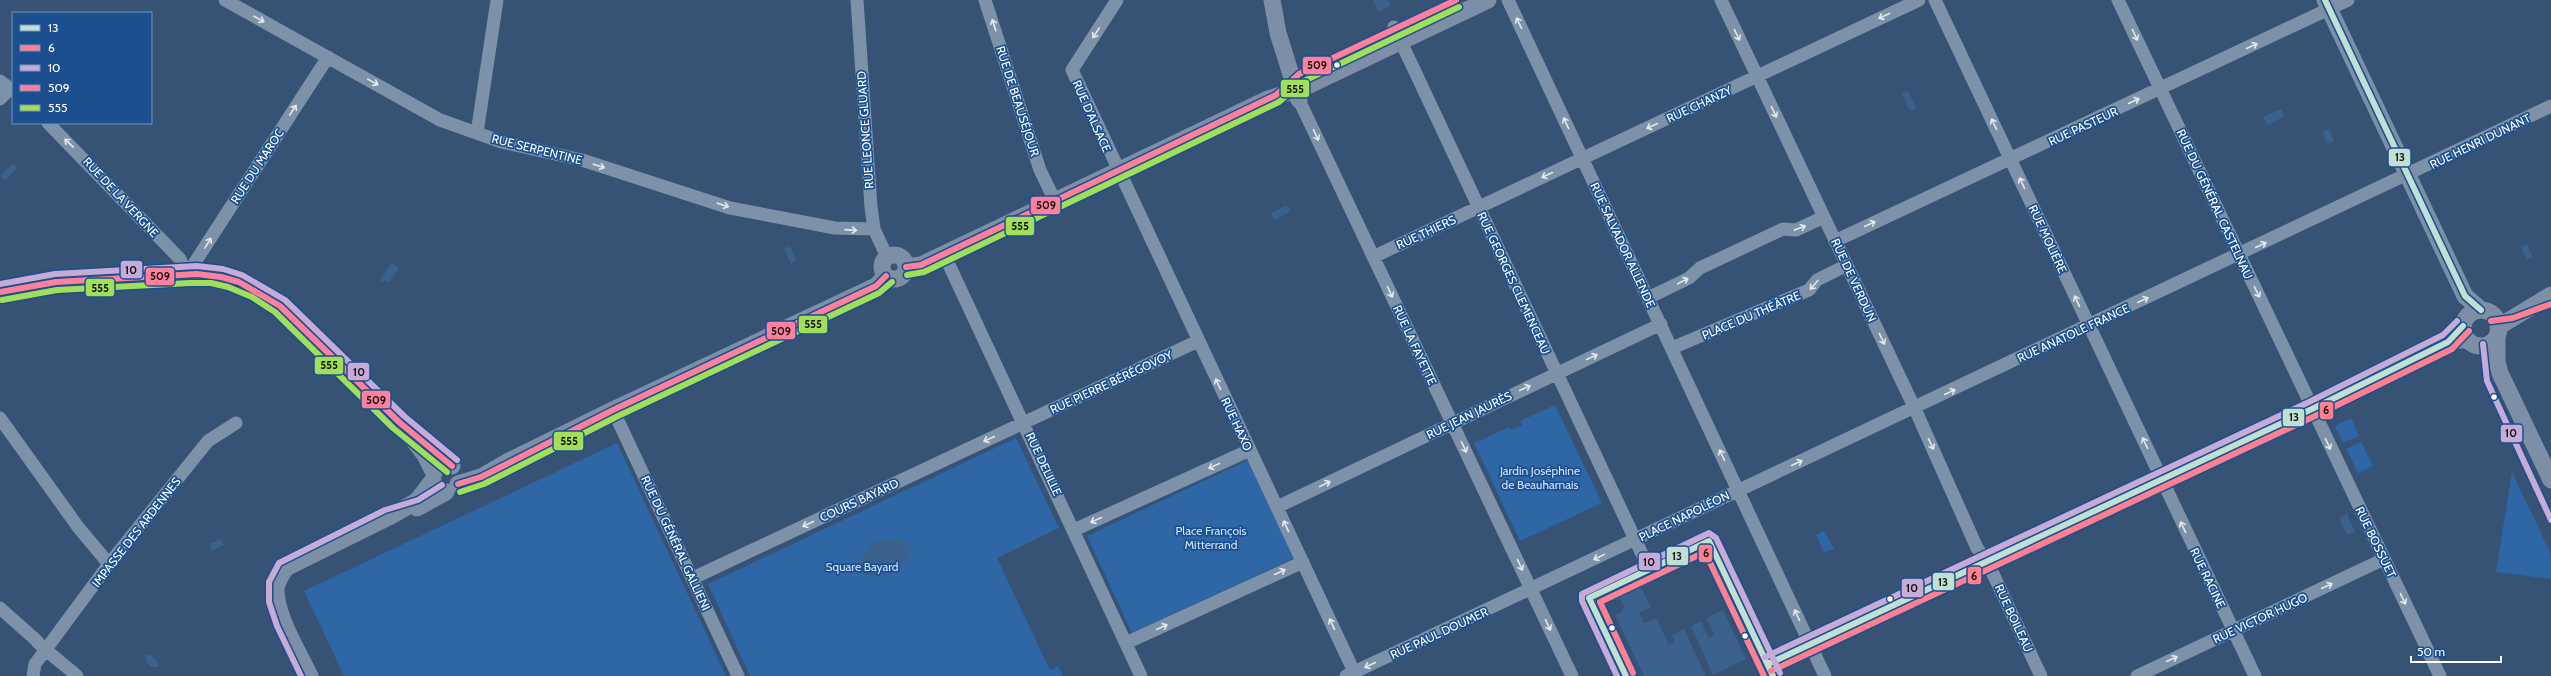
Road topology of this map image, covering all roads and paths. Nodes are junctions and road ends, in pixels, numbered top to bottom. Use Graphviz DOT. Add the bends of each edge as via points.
graph roads {
  1 [pos="225,0"];
  2 [pos="497,0"];
  3 [pos="857,0"];
  4 [pos="985,0"];
  5 [pos="1117,0"];
  6 [pos="1488,0"];
  7 [pos="1508,0"];
  8 [pos="1721,0"];
  9 [pos="1919,0"];
  10 [pos="1935,0"];
  11 [pos="2118,0"];
  12 [pos="2348,0"];
  13 [pos="1272,2"];
  14 [pos="2327,5"];
  15 [pos="1394,28"];
  16 [pos="1401,43"];
  17 [pos="328,57"];
  18 [pos="1757,76"];
  19 [pos="0,81"];
  20 [pos="2160,89"];
  21 [pos="12,90"];
  22 [pos="1276,95"];
  23 [pos="1298,95"];
  24 [pos="0,99"];
  25 [pos="2551,106"];
  26 [pos="49,124"];
  27 [pos="477,133"];
  28 [pos="1582,158"];
  29 [pos="2010,159"];
  30 [pos="1118,172"];
  31 [pos="2408,175"];
  32 [pos="1055,201"];
  33 [pos="1478,207"];
  34 [pos="1824,217"];
  35 [pos="874,229"];
  36 [pos="1835,241"];
  37 [pos="944,254"];
  38 [pos="2239,255"];
  39 [pos="887,257"];
  40 [pos="1373,257"];
  41 [pos="1847,265"];
  42 [pos="906,267"];
  43 [pos="186,276"];
  44 [pos="886,276"];
  45 [pos="0,292"];
  46 [pos="2548,296"];
  47 [pos="1648,298"];
  48 [pos="2475,316"];
  49 [pos="1661,324"];
  50 [pos="2089,326"];
  51 [pos="2498,331"];
  52 [pos="1198,342"];
  53 [pos="2448,342"];
  54 [pos="2472,344"];
  55 [pos="1672,348"];
  56 [pos="1556,373"];
  57 [pos="2505,380"];
  58 [pos="1915,409"];
  59 [pos="2312,409"];
  60 [pos="613,410"];
  61 [pos="0,418"];
  62 [pos="399,422"];
  63 [pos="1024,422"];
  64 [pos="236,423"];
  65 [pos="1452,423"];
  66 [pos="1250,450"];
  67 [pos="434,476"];
  68 [pos="453,479"];
  69 [pos="2161,479"];
  70 [pos="2551,480"];
  71 [pos="1738,490"];
  72 [pos="1277,507"];
  73 [pos="389,517"];
  74 [pos="1074,530"];
  75 [pos="1635,540"];
  76 [pos="2384,559"];
  77 [pos="1987,561"];
  78 [pos="1303,562"];
  79 [pos="109,564"];
  80 [pos="1648,569"];
  81 [pos="693,578"];
  82 [pos="1532,589"];
  83 [pos="0,608"];
  84 [pos="2233,630"];
  85 [pos="1126,643"];
  86 [pos="1811,645"];
  87 [pos="45,650"];
  88 [pos="1770,670"];
  89 [pos="1352,675"];
  90 [pos="33,676"];
  91 [pos="77,676"];
  92 [pos="310,676"];
  93 [pos="738,676"];
  94 [pos="1141,676"];
  95 [pos="1572,676"];
  96 [pos="1626,676"];
  97 [pos="1825,676"];
  98 [pos="2041,676"];
  99 [pos="2137,676"];
  100 [pos="2255,676"];
  101 [pos="2439,676"];
  1 -- 17 [label="street, RUE SERPENTINE, one-way"];
  2 -- 27 [label="street"];
  3 -- 35 [label="street, RUE LEONCE GLUARD"];
  32 -- 4 [label="street, RUE DE BEAUSÉJOUR, one-way" via="1045,182"];
  5 -- 30 [label="street, RUE D'ALSACE, one-way" via="1072,70"];
  6 -- 16 [label="main road"];
  28 -- 7 [label="street, RUE SALVADOR ALLENDE, one-way"];
  8 -- 18 [label="street, RUE DE VERDUN, one-way"];
  9 -- 18 [label="street, RUE CHANZY, one-way"];
  29 -- 10 [label="street, RUE MOLIÈRE, one-way"];
  11 -- 20 [label="street, RUE DU GÉNÉRAL CASTELNAU, one-way"];
  12 -- 14 [label="street, RUE PASTEUR"];
  13 -- 22 [label="main road" via="1270,42 1280,80"];
  13 -- 23 [label="main road" via="1285,59"];
  20 -- 14 [label="street, RUE PASTEUR, one-way" via="2309,19"];
  14 -- 31 [label="main road"];
  15 -- 16 [label="street, RUE GEORGES CLEMENCEAU"];
  16 -- 23 [label="main road"];
  16 -- 33 [label="street, RUE GEORGES CLEMENCEAU"];
  17 -- 27 [label="street, RUE SERPENTINE, one-way" via="440,120"];
  43 -- 17 [label="street, RUE DU MAROC, one-way"];
  18 -- 28 [label="street, RUE CHANZY, one-way"];
  18 -- 34 [label="street, RUE DE VERDUN, one-way"];
  19 -- 21 [label="street"];
  29 -- 20 [label="street, RUE PASTEUR, one-way"];
  20 -- 38 [label="street, RUE DU GÉNÉRAL CASTELNAU"];
  21 -- 24 [label="street"];
  22 -- 23 [label="main road"];
  22 -- 30 [label="main road"];
  23 -- 40 [label="street, RUE LA FAYETTE, one-way"];
  25 -- 31 [label="street, RUE HENRI DUNANT"];
  43 -- 26 [label="street, RUE DE LA VERGNE, one-way" via="180,259"];
  27 -- 35 [label="street, RUE SERPENTINE, one-way" via="502,142 582,160 730,208 835,228"];
  28 -- 33 [label="street, RUE CHANZY, one-way"];
  28 -- 47 [label="street, RUE SALVADOR ALLENDE"];
  36 -- 29 [label="street, RUE PASTEUR, one-way"];
  50 -- 29 [label="street, RUE MOLIÈRE, one-way"];
  30 -- 32 [label="main road"];
  30 -- 52 [label="street, RUE HAXO"];
  38 -- 31 [label="street, RUE ANATOLE FRANCE, one-way"];
  31 -- 48 [label="main road"];
  32 -- 37 [label="main road"];
  33 -- 40 [label="street, RUE THIERS"];
  33 -- 56 [label="street, RUE GEORGES CLEMENCEAU"];
  34 -- 36 [label="street, RUE DE VERDUN"];
  47 -- 34 [label="street, one-way" via="1689,278 1700,268 1783,230 1796,230"];
  35 -- 39 [label="street, RUE LEONCE GLUARD"];
  36 -- 41 [label="street, RUE DE VERDUN"];
  37 -- 42 [label="main road" via="921,265"];
  37 -- 63 [label="street, RUE DELILLE"];
  50 -- 38 [label="street, RUE ANATOLE FRANCE, one-way"];
  38 -- 59 [label="street, RUE DU GÉNÉRAL CASTELNAU, one-way"];
  39 -- 42 [label="main road" via="899,256 906,262"];
  39 -- 44 [label="main road" via="882,264"];
  40 -- 65 [label="street, RUE LA FAYETTE, one-way"];
  41 -- 55 [label="street, PLACE DU THÉÂTRE, one-way" via="1817,280 1809,290"];
  41 -- 58 [label="street, RUE DE VERDUN, one-way"];
  42 -- 44 [label="main road" via="905,272 896,279"];
  43 -- 45 [label="main road" via="65,281 26,285"];
  43 -- 62 [label="main road" via="211,275 238,281 260,292 307,329"];
  44 -- 60 [label="main road" via="876,286"];
  46 -- 48 [label="main road" via="2511,310"];
  46 -- 51 [label="main road"];
  47 -- 49 [label="street, RUE SALVADOR ALLENDE"];
  48 -- 51 [label="main road" via="2497,321"];
  48 -- 53 [label="street"];
  48 -- 54 [label="main road" via="2463,332"];
  49 -- 55 [label="street, RUE SALVADOR ALLENDE"];
  56 -- 49 [label="street, RUE JEAN JAURÈS, one-way"];
  58 -- 50 [label="street, RUE ANATOLE FRANCE, one-way"];
  69 -- 50 [label="street, RUE MOLIÈRE, one-way"];
  51 -- 54 [label="main road" via="2486,345"];
  51 -- 57 [label="main road" via="2498,362"];
  52 -- 63 [label="street, RUE PIERRE BÉRÉGOVOY"];
  66 -- 52 [label="street, RUE HAXO, one-way"];
  53 -- 54 [label="street"];
  53 -- 59 [label="street"];
  54 -- 57 [label="main road"];
  71 -- 55 [label="street, RUE SALVADOR ALLENDE, one-way"];
  65 -- 56 [label="street, RUE JEAN JAURÈS, one-way"];
  56 -- 75 [label="street, RUE GEORGES CLEMENCEAU"];
  57 -- 70 [label="main road"];
  71 -- 58 [label="street, RUE ANATOLE FRANCE, one-way"];
  58 -- 77 [label="street, RUE DE VERDUN, one-way" via="1978,548"];
  59 -- 69 [label="street"];
  59 -- 76 [label="street, RUE BOSSUET, one-way"];
  60 -- 68 [label="main road" via="481,477"];
  60 -- 81 [label="street, RUE DU GÉNÉRAL GALLIENI"];
  61 -- 79 [label="street"];
  62 -- 67 [label="main road" via="425,455"];
  62 -- 68 [label="main road"];
  63 -- 74 [label="street, RUE DELILLE"];
  63 -- 81 [label="street, COURS BAYARD, one-way"];
  64 -- 79 [label="street, IMPASSE DES ARDENNES" via="208,441"];
  72 -- 65 [label="street, RUE JEAN JAURÈS, one-way"];
  65 -- 82 [label="street, RUE LA FAYETTE, one-way"];
  66 -- 72 [label="street, RUE HAXO"];
  66 -- 74 [label="street, one-way"];
  67 -- 68 [label="main road" via="440,467"];
  67 -- 68 [label="main road" via="436,487"];
  67 -- 73 [label="main road" via="416,501"];
  68 -- 73 [label="main road" via="421,507"];
  69 -- 77 [label="street"];
  84 -- 69 [label="street, RUE RACINE, one-way"];
  71 -- 75 [label="street, PLACE NAPOLÉON"];
  86 -- 71 [label="street, PLACE NAPOLÉON, one-way"];
  78 -- 72 [label="street, RUE HAXO, one-way"];
  73 -- 92 [label="main road" via="286,568 279,578 276,590 278,606"];
  74 -- 85 [label="street, RUE DELILLE"];
  75 -- 80 [label="street, RUE GEORGES CLEMENCEAU"];
  75 -- 82 [label="street, PLACE NAPOLÉON, one-way"];
  84 -- 76 [label="street, RUE VICTOR HUGO, one-way"];
  76 -- 101 [label="street, RUE BOSSUET, one-way"];
  77 -- 86 [label="street"];
  77 -- 98 [label="street, RUE BOILEAU"];
  85 -- 78 [label="street, one-way"];
  89 -- 78 [label="street, RUE HAXO, one-way"];
  79 -- 87 [label="street, IMPASSE DES ARDENNES"];
  80 -- 88 [label="street" via="1709,541"];
  80 -- 96 [label="street" via="1589,598"];
  81 -- 93 [label="street, RUE DU GÉNÉRAL GALLIENI"];
  82 -- 89 [label="street, RUE PAUL DOUMER, one-way"];
  82 -- 95 [label="street, one-way"];
  83 -- 87 [label="street"];
  99 -- 84 [label="street, RUE VICTOR HUGO, one-way"];
  84 -- 100 [label="street, RUE RACINE"];
  85 -- 94 [label="street, RUE DELILLE"];
  86 -- 88 [label="street"];
  86 -- 97 [label="street, PLACE NAPOLÉON"];
  87 -- 90 [label="street, IMPASSE DES ARDENNES" via="35,664"];
  87 -- 91 [label="street"];
}
